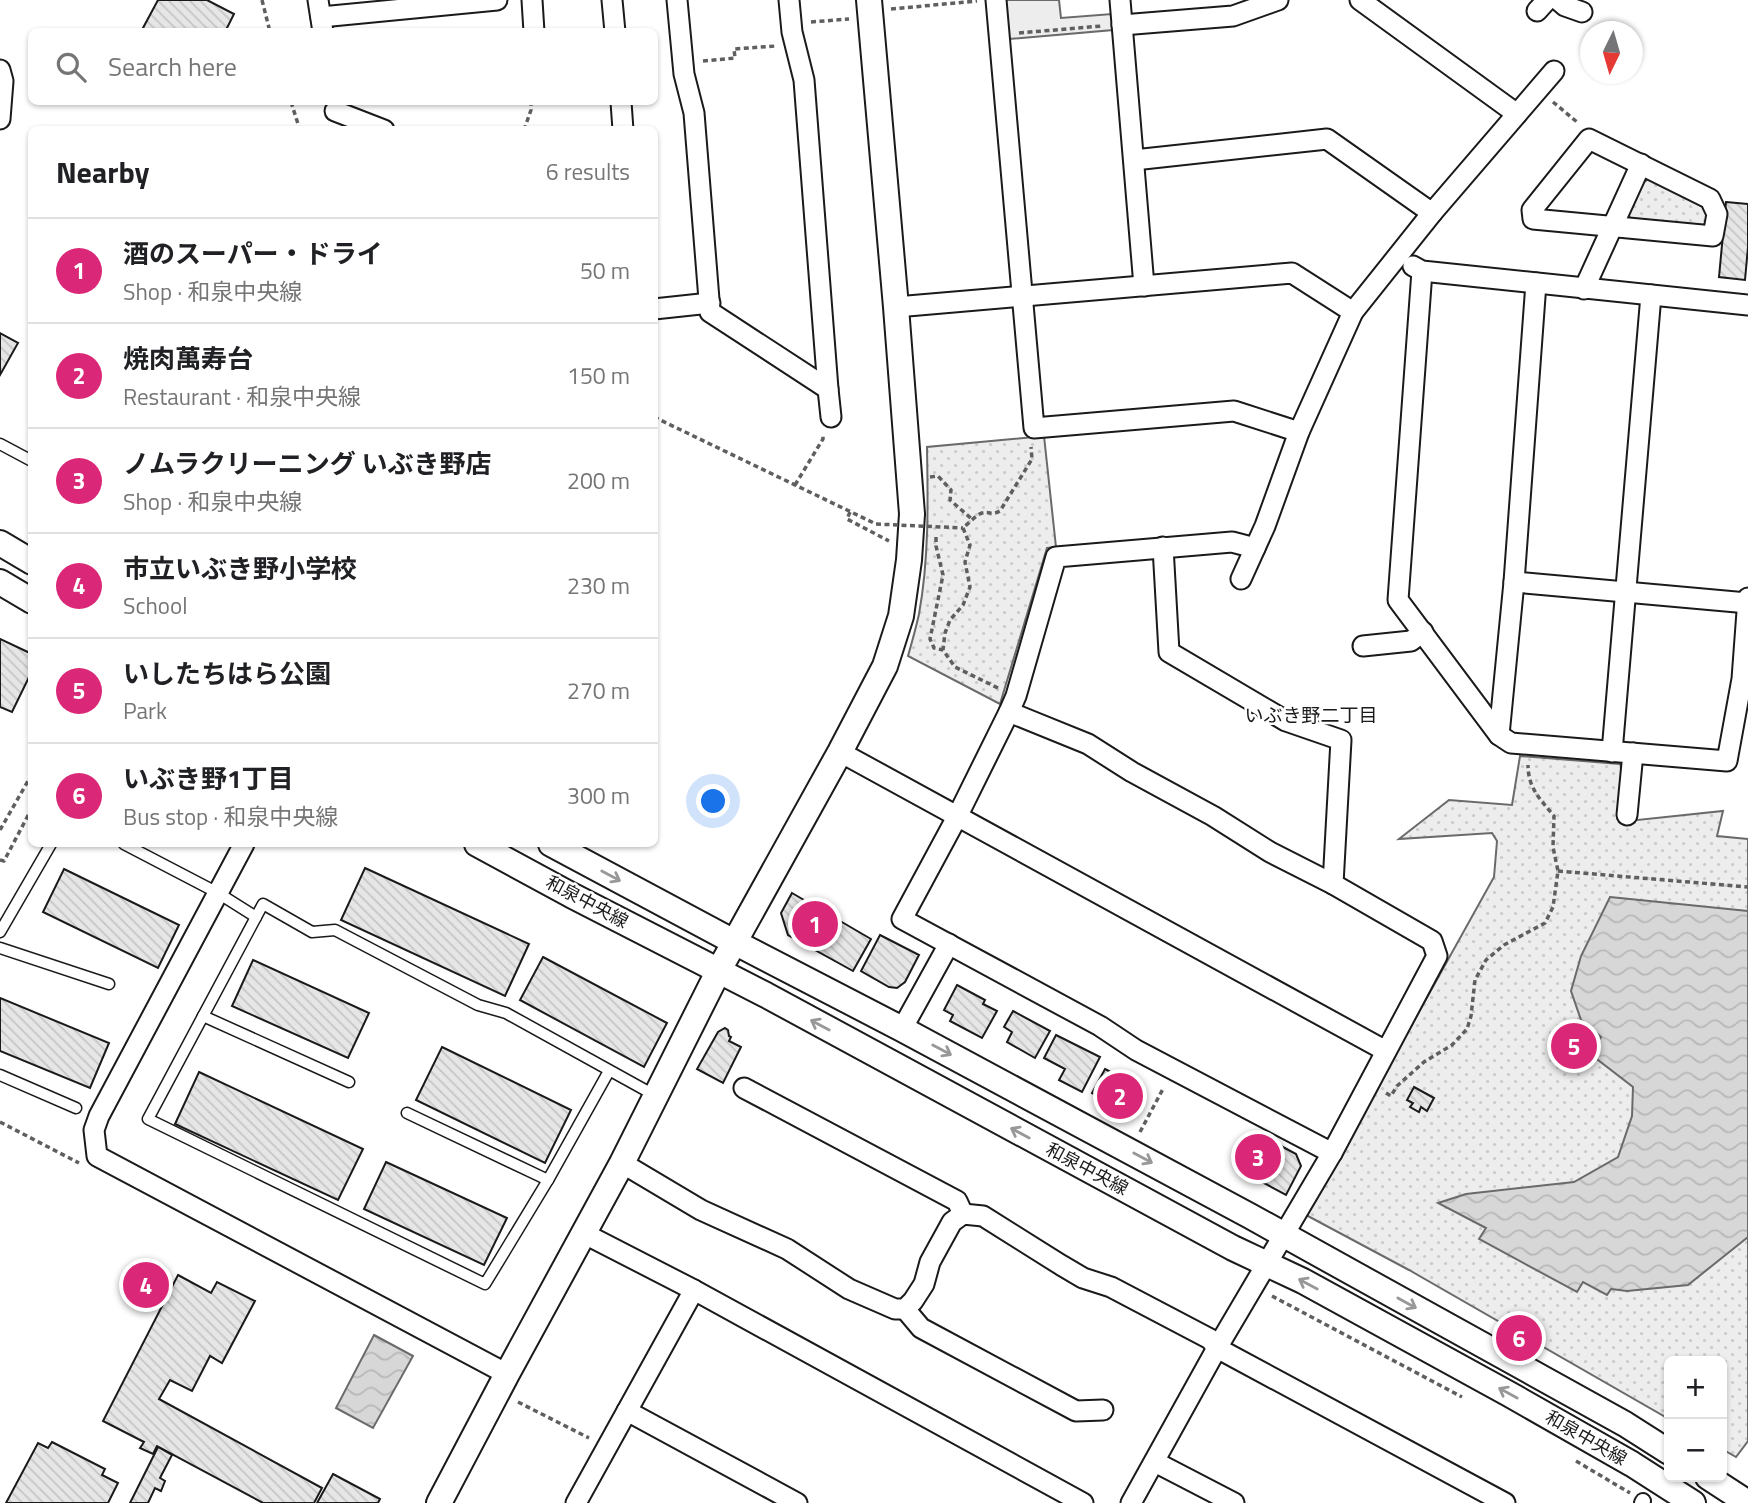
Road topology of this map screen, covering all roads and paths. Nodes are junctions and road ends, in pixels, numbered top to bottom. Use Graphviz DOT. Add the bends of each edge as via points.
graph roads {
  1 [pos="262,0"];
  2 [pos="497,0"];
  3 [pos="532,0"];
  4 [pos="612,0"];
  5 [pos="677,0"];
  6 [pos="789,0"];
  7 [pos="1120,0"];
  8 [pos="1278,0"];
  9 [pos="1360,0"];
  10 [pos="1558,0"];
  11 [pos="988,1"];
  12 [pos="869,9"];
  13 [pos="1582,12"];
  14 [pos="321,16"];
  15 [pos="835,20"];
  16 [pos="1122,24"];
  17 [pos="269,28"];
  18 [pos="534,28"];
  19 [pos="615,28"];
  20 [pos="999,34"];
  21 [pos="795,45"];
  22 [pos="684,63"];
  23 [pos="0,70"];
  24 [pos="1554,71"];
  25 [pos="1538,90"];
  26 [pos="292,105"];
  27 [pos="531,105"];
  28 [pos="621,105"];
  29 [pos="336,114"];
  30 [pos="1517,114"];
  31 [pos="0,119"];
  32 [pos="299,126"];
  33 [pos="372,126"];
  34 [pos="525,126"];
  35 [pos="623,126"];
  36 [pos="1589,139"];
  37 [pos="1134,160"];
  38 [pos="1641,164"];
  39 [pos="1433,213"];
  40 [pos="1614,227"];
  41 [pos="1397,258"];
  42 [pos="1422,271"];
  43 [pos="1536,283"];
  44 [pos="1144,286"];
  45 [pos="1584,289"];
  46 [pos="1651,295"];
  47 [pos="1022,297"];
  48 [pos="710,303"];
  49 [pos="1748,304"];
  50 [pos="896,307"];
  51 [pos="658,309"];
  52 [pos="1353,312"];
  53 [pos="828,390"];
  54 [pos="831,417"];
  55 [pos="658,419"];
  56 [pos="1299,432"];
  57 [pos="823,439"];
  58 [pos="0,444"];
  59 [pos="28,459"];
  60 [pos="1026,470"];
  61 [pos="795,485"];
  62 [pos="931,488"];
  63 [pos="850,512"];
  64 [pos="973,520"];
  65 [pos="936,522"];
  66 [pos="963,528"];
  67 [pos="0,542"];
  68 [pos="894,543"];
  69 [pos="1163,547"];
  70 [pos="1255,548"];
  71 [pos="28,560"];
  72 [pos="1241,579"];
  73 [pos="0,582"];
  74 [pos="1514,582"];
  75 [pos="1626,593"];
  76 [pos="28,599"];
  77 [pos="1748,602"];
  78 [pos="1423,632"];
  79 [pos="1363,646"];
  80 [pos="943,650"];
  81 [pos="1012,704"];
  82 [pos="1499,735"];
  83 [pos="1528,744"];
  84 [pos="1612,751"];
  85 [pos="840,752"];
  86 [pos="1633,753"];
  87 [pos="28,781"];
  88 [pos="28,816"];
  89 [pos="1627,816"];
  90 [pos="957,817"];
  91 [pos="0,830"];
  92 [pos="49,847"];
  93 [pos="130,847"];
  94 [pos="242,847"];
  95 [pos="483,847"];
  96 [pos="557,847"];
  97 [pos="0,860"];
  98 [pos="1558,871"];
  99 [pos="1333,884"];
  100 [pos="1748,887"];
  101 [pos="218,894"];
  102 [pos="256,917"];
  103 [pos="0,932"];
  104 [pos="736,943"];
  105 [pos="949,944"];
  106 [pos="0,948"];
  107 [pos="719,971"];
  108 [pos="109,984"];
  109 [pos="203,1016"];
  110 [pos="902,1029"];
  111 [pos="1386,1051"];
  112 [pos="1174,1070"];
  113 [pos="609,1071"];
  114 [pos="0,1075"];
  115 [pos="349,1082"];
  116 [pos="1369,1084"];
  117 [pos="744,1088"];
  118 [pos="656,1096"];
  119 [pos="76,1108"];
  120 [pos="407,1113"];
  121 [pos="1140,1132"];
  122 [pos="1332,1153"];
  123 [pos="621,1163"];
  124 [pos="548,1181"];
  125 [pos="963,1214"];
  126 [pos="583,1233"];
  127 [pos="1284,1235"];
  128 [pos="1267,1264"];
  129 [pos="694,1290"];
  130 [pos="1265,1292"];
  131 [pos="905,1309"];
  132 [pos="1217,1348"];
  133 [pos="508,1386"];
  134 [pos="1462,1397"];
  135 [pos="1103,1410"];
  136 [pos="627,1411"];
  137 [pos="606,1447"];
  138 [pos="1664,1449"];
  139 [pos="1572,1459"];
  140 [pos="1155,1462"];
  141 [pos="1716,1482"];
  142 [pos="1643,1502"];
  143 [pos="439,1503"];
  144 [pos="576,1503"];
  145 [pos="797,1503"];
  146 [pos="1083,1503"];
  147 [pos="1132,1503"];
  148 [pos="1234,1503"];
  149 [pos="1505,1503"];
  150 [pos="1693,1503"];
  151 [pos="1748,1503"];
  1 -- 17 [label="path"];
  2 -- 14 [label="street"];
  3 -- 18 [label="street"];
  4 -- 19 [label="street"];
  5 -- 22 [label="street"];
  6 -- 21 [label="street"];
  7 -- 16 [label="street"];
  8 -- 16 [label="street" via="1233,16"];
  9 -- 30 [label="street"];
  10 -- 13 [label="street"];
  11 -- 12 [label="path"];
  11 -- 20 [label="street"];
  12 -- 15 [label="path"];
  12 -- 50 [label="street"];
  16 -- 20 [label="path"];
  16 -- 37 [label="street"];
  20 -- 47 [label="street"];
  21 -- 22 [label="path" via="734,49 735,58"];
  21 -- 53 [label="street" via="804,80"];
  22 -- 48 [label="street" via="694,113"];
  23 -- 31 [label="street"];
  24 -- 25 [label="street"];
  25 -- 30 [label="street"];
  25 -- 36 [label="path" via="1584,129"];
  26 -- 32 [label="path"];
  27 -- 34 [label="path"];
  28 -- 35 [label="street"];
  29 -- 33 [label="street"];
  30 -- 39 [label="street"];
  36 -- 38 [label="street"];
  36 -- 40 [label="street" via="1532,210 1533,219"];
  37 -- 39 [label="street" via="1326,139"];
  37 -- 44 [label="street"];
  38 -- 40 [label="street"];
  38 -- 40 [label="street" via="1710,199 1717,214 1713,236"];
  39 -- 41 [label="street"];
  40 -- 45 [label="street"];
  41 -- 42 [label="street"];
  41 -- 52 [label="street"];
  42 -- 43 [label="street"];
  42 -- 78 [label="street" via="1398,600"];
  43 -- 45 [label="street"];
  43 -- 74 [label="street"];
  44 -- 47 [label="street"];
  44 -- 52 [label="street" via="1292,273"];
  45 -- 46 [label="street"];
  46 -- 49 [label="street"];
  46 -- 75 [label="street"];
  47 -- 50 [label="street"];
  47 -- 56 [label="street" via="1034,428 1234,411"];
  48 -- 51 [label="street"];
  48 -- 53 [label="street" via="710,312"];
  50 -- 85 [label="street" via="912,514 909,560 901,616 885,666"];
  52 -- 56 [label="street"];
  53 -- 54 [label="street"];
  55 -- 61 [label="path"];
  56 -- 70 [label="street"];
  57 -- 61 [label="path"];
  58 -- 59 [label="lane"];
  60 -- 64 [label="path" via="1000,511 978,514"];
  61 -- 63 [label="path"];
  62 -- 64 [label="path" via="927,477 938,476 951,490 950,500"];
  63 -- 66 [label="path, bridge" via="876,524"];
  63 -- 68 [label="path" via="847,519"];
  64 -- 66 [label="path"];
  65 -- 80 [label="path" via="943,575 930,639 934,648"];
  66 -- 80 [label="path" via="970,545 965,562 970,587 950,620"];
  67 -- 71 [label="street"];
  69 -- 70 [label="street" via="1232,542"];
  69 -- 81 [label="street" via="1056,556"];
  69 -- 99 [label="street" via="1168,652 1286,721 1341,740"];
  70 -- 72 [label="street"];
  73 -- 76 [label="street"];
  74 -- 75 [label="street"];
  74 -- 82 [label="street"];
  75 -- 77 [label="street"];
  75 -- 84 [label="street"];
  77 -- 86 [label="street" via="1742,679 1727,761"];
  78 -- 79 [label="street" via="1411,642"];
  78 -- 82 [label="street"];
  80 -- 81 [label="path" via="955,667"];
  81 -- 90 [label="street"];
  81 -- 99 [label="street"];
  82 -- 83 [label="street" via="1511,743"];
  83 -- 84 [label="street"];
  83 -- 98 [label="path" via="1528,778 1554,816"];
  84 -- 86 [label="street"];
  85 -- 90 [label="street"];
  85 -- 104 [label="street"];
  86 -- 89 [label="street"];
  87 -- 91 [label="path"];
  88 -- 97 [label="path" via="4,861"];
  90 -- 105 [label="street" via="902,919"];
  90 -- 111 [label="street"];
  92 -- 103 [label="lane"];
  93 -- 101 [label="lane"];
  94 -- 101 [label="street"];
  95 -- 107 [label="street, 和泉中央線"];
  96 -- 104 [label="street, 和泉中央線, one-way"];
  98 -- 100 [label="path"];
  98 -- 116 [label="path" via="1553,907 1545,923 1504,944 1486,960 1475,980 1467,1029 1396,1086 1391,1096"];
  99 -- 111 [label="street" via="1433,941 1437,956"];
  101 -- 102 [label="lane"];
  101 -- 133 [label="street" via="99,1116 94,1130 97,1156"];
  102 -- 109 [label="lane"];
  102 -- 113 [label="lane" via="263,904 312,932 335,930 478,1005 506,1013"];
  104 -- 107 [label="street"];
  104 -- 110 [label="street, 和泉中央線"];
  105 -- 110 [label="street"];
  105 -- 112 [label="street"];
  106 -- 108 [label="lane"];
  107 -- 118 [label="street"];
  128 -- 107 [label="street, 和泉中央線, one-way"];
  109 -- 115 [label="lane"];
  109 -- 124 [label="lane" via="148,1119 485,1284"];
  110 -- 127 [label="street, 和泉中央線, one-way"];
  111 -- 116 [label="street"];
  112 -- 121 [label="path"];
  112 -- 122 [label="street"];
  113 -- 118 [label="lane"];
  113 -- 124 [label="lane"];
  114 -- 119 [label="lane"];
  116 -- 122 [label="street"];
  117 -- 125 [label="street" via="957,1201"];
  118 -- 123 [label="street"];
  120 -- 124 [label="lane"];
  122 -- 127 [label="street"];
  123 -- 126 [label="street"];
  123 -- 131 [label="street" via="701,1210 787,1249 849,1289 895,1310"];
  125 -- 131 [label="street" via="952,1222 930,1262 924,1284"];
  125 -- 132 [label="street" via="983,1216 1083,1278 1111,1287 1210,1339"];
  126 -- 129 [label="street"];
  126 -- 133 [label="street"];
  127 -- 128 [label="street"];
  127 -- 138 [label="street, 和泉中央線, one-way"];
  128 -- 132 [label="street"];
  150 -- 128 [label="street, 和泉中央線, one-way" via="1510,1394"];
  129 -- 136 [label="street"];
  129 -- 146 [label="street"];
  130 -- 134 [label="path"];
  131 -- 135 [label="street" via="921,1328 1076,1411"];
  132 -- 140 [label="street"];
  132 -- 149 [label="street"];
  133 -- 137 [label="path"];
  133 -- 143 [label="street"];
  136 -- 137 [label="street"];
  136 -- 145 [label="street"];
  137 -- 144 [label="street"];
  139 -- 142 [label="path"];
  140 -- 147 [label="street"];
  140 -- 148 [label="street"];
  141 -- 151 [label="street"];
}
